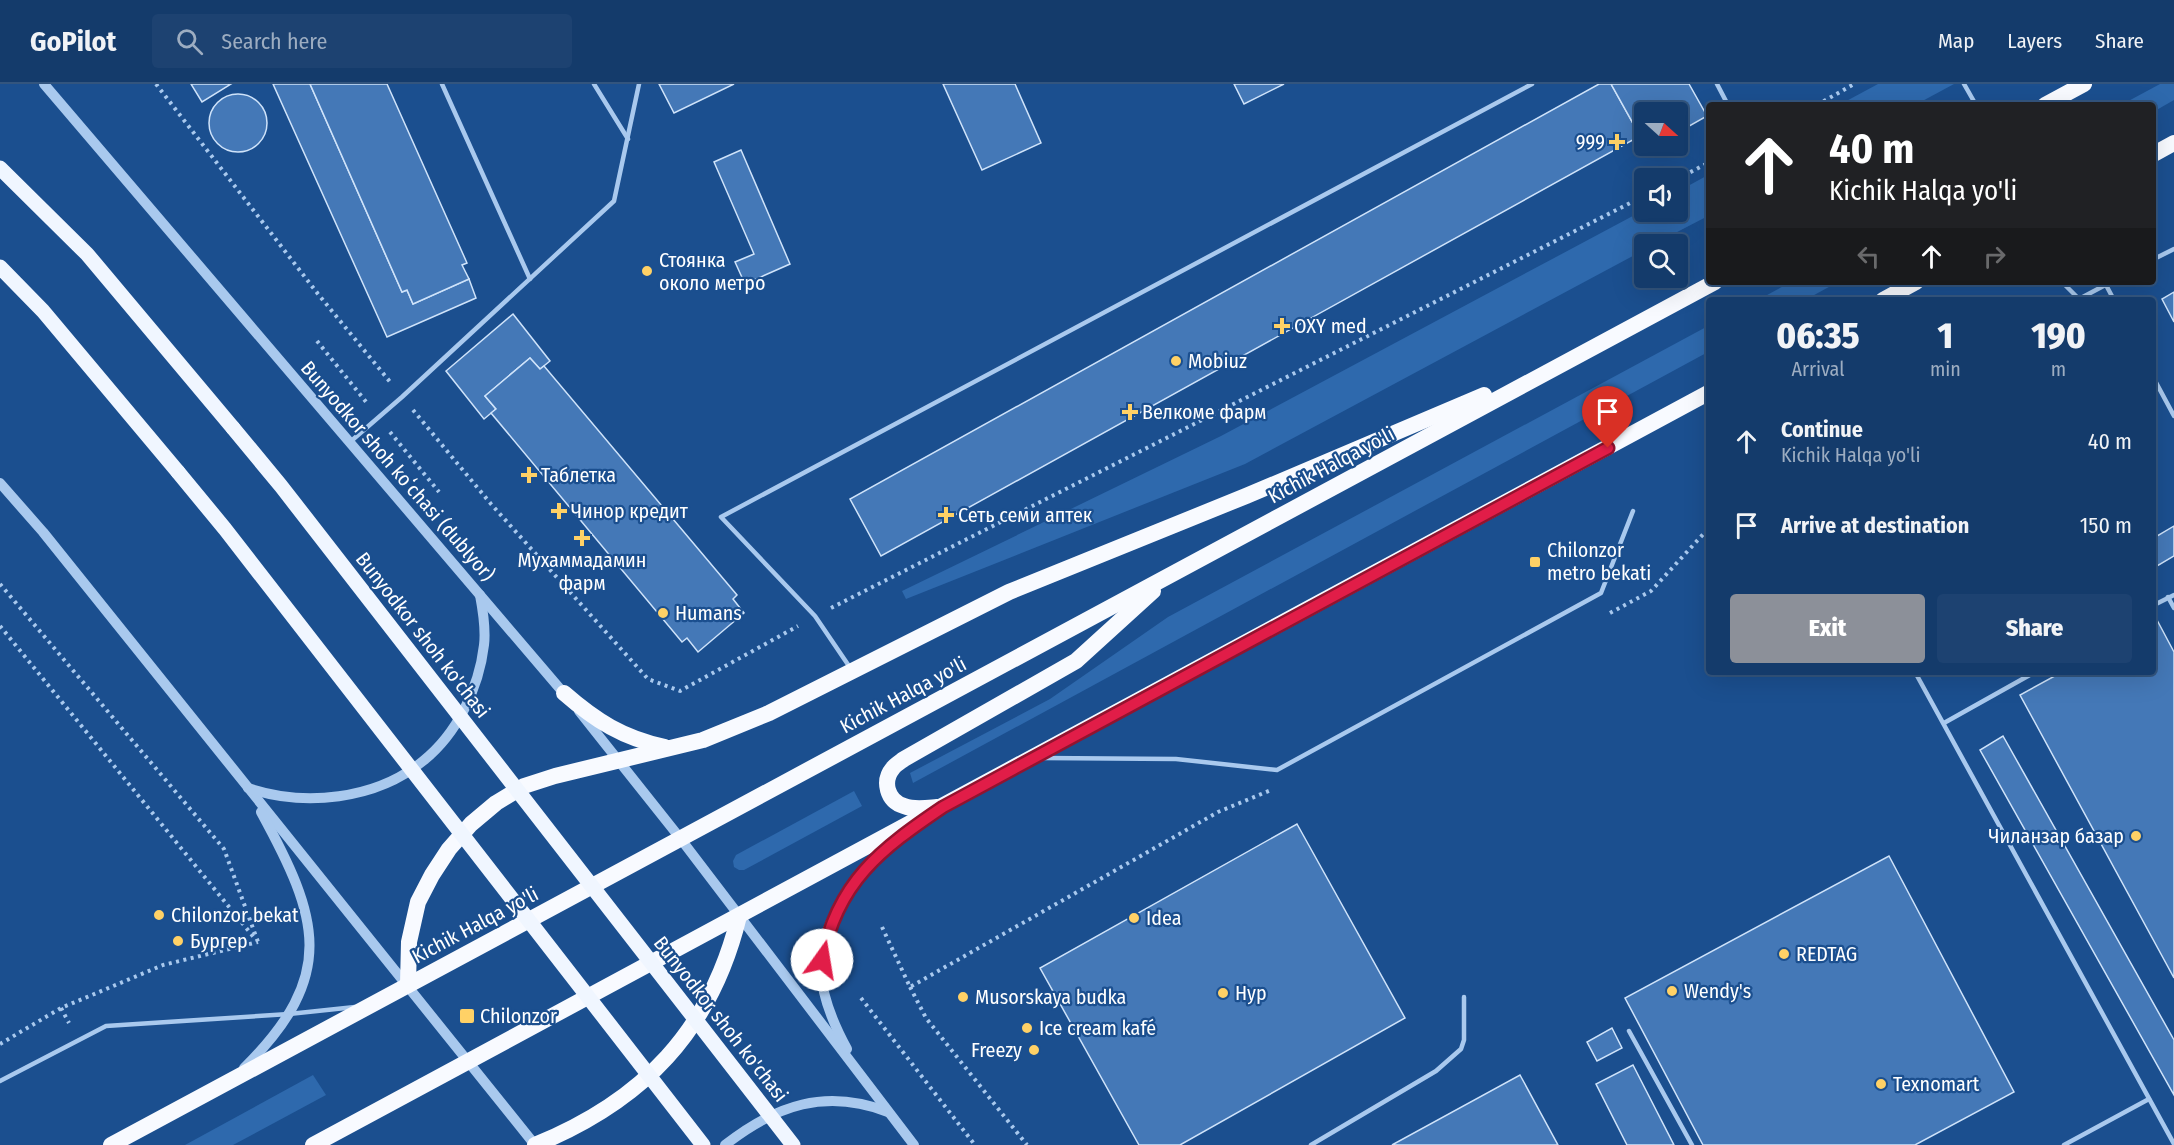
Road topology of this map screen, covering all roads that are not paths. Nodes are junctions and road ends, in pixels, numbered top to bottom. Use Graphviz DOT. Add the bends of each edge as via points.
graph roads {
  1 [pos="44,84"];
  2 [pos="442,84"];
  3 [pos="594,84"];
  4 [pos="639,84"];
  5 [pos="1717,84"];
  6 [pos="1964,84"];
  7 [pos="2084,84"];
  8 [pos="1528,85"];
  9 [pos="1726,102"];
  10 [pos="1974,102"];
  11 [pos="2050,102"];
  12 [pos="628,140"];
  13 [pos="2174,143"];
  14 [pos="2156,153"];
  15 [pos="0,168"];
  16 [pos="2174,249"];
  17 [pos="2156,258"];
  18 [pos="0,267"];
  19 [pos="530,279"];
  20 [pos="1709,285"];
  21 [pos="1910,285"];
  22 [pos="2065,285"];
  23 [pos="2105,285"];
  24 [pos="1888,297"];
  25 [pos="2076,297"];
  26 [pos="2084,297"];
  27 [pos="1579,355"];
  28 [pos="2156,382"];
  29 [pos="1706,394"];
  30 [pos="2174,416"];
  31 [pos="350,442"];
  32 [pos="0,483"];
  33 [pos="1634,511"];
  34 [pos="1171,575"];
  35 [pos="480,594"];
  36 [pos="2174,595"];
  37 [pos="2168,597"];
  38 [pos="2156,604"];
  39 [pos="2174,608"];
  40 [pos="852,672"];
  41 [pos="1918,675"];
  42 [pos="2030,675"];
  43 [pos="564,693"];
  44 [pos="1944,723"];
  45 [pos="668,748"];
  46 [pos="1031,758"];
  47 [pos="618,760"];
  48 [pos="248,788"];
  49 [pos="943,807"];
  50 [pos="680,838"];
  51 [pos="739,916"];
  52 [pos="408,985"];
  53 [pos="1464,997"];
  54 [pos="371,1005"];
  55 [pos="289,1014"];
  56 [pos="1629,1031"];
  57 [pos="468,1062"];
  58 [pos="232,1080"];
  59 [pos="0,1081"];
  60 [pos="868,1085"];
  61 [pos="2150,1099"];
  62 [pos="889,1112"];
  63 [pos="2174,1144"];
  64 [pos="111,1145"];
  65 [pos="312,1145"];
  66 [pos="535,1145"];
  67 [pos="703,1145"];
  68 [pos="725,1145"];
  69 [pos="793,1145"];
  70 [pos="914,1145"];
  71 [pos="1311,1145"];
  72 [pos="1692,1145"];
  73 [pos="2064,1145"];
  1 -- 31 [label="street, Bunyodkor shoh koʻchasi (dublyor)"];
  2 -- 19 [label="lane"];
  3 -- 12 [label="lane"];
  4 -- 12 [label="lane"];
  5 -- 9 [label="lane"];
  6 -- 10 [label="lane"];
  7 -- 11 [label="highway"];
  8 -- 40 [label="lane" via="721,518 815,616"];
  12 -- 19 [label="lane" via="614,201"];
  13 -- 14 [label="highway"];
  15 -- 69 [label="main road, Bunyodkor shoh ko'chasi, bridge" via="87,254 281,486"];
  16 -- 17 [label="lane"];
  18 -- 67 [label="main road, bridge" via="44,311 225,529"];
  19 -- 31 [label="lane"];
  20 -- 27 [label="highway, Kichik Halqa yo'li"];
  21 -- 24 [label="highway"];
  22 -- 25 [label="lane"];
  23 -- 26 [label="lane"];
  27 -- 34 [label="highway, Kichik Halqa yo'li"];
  27 -- 40 [label="highway" via="1009,592"];
  28 -- 30 [label="lane"];
  29 -- 46 [label="highway"];
  31 -- 35 [label="street, Bunyodkor shoh koʻchasi (dublyor)"];
  32 -- 48 [label="street" via="44,532"];
  33 -- 46 [label="lane" via="1601,593 1277,770 1176,759"];
  34 -- 49 [label="highway" via="1076,661 892,768 886,783 889,796 897,804 921,809"];
  34 -- 50 [label="highway, Kichik Halqa yo'li"];
  35 -- 43 [label="street, Bunyodkor shoh koʻchasi (dublyor)"];
  35 -- 48 [label="street" via="484,644 473,689 454,726 423,762 382,784 336,796 291,798"];
  36 -- 37 [label="lane"];
  37 -- 38 [label="lane"];
  37 -- 39 [label="lane"];
  40 -- 45 [label="highway" via="769,713 702,740"];
  41 -- 44 [label="lane"];
  42 -- 44 [label="lane"];
  43 -- 45 [label="highway" via="613,729 638,741"];
  43 -- 47 [label="street, Bunyodkor shoh koʻchasi (dublyor)"];
  44 -- 61 [label="lane"];
  45 -- 47 [label="highway"];
  46 -- 49 [label="highway"];
  47 -- 50 [label="street, Bunyodkor shoh koʻchasi (dublyor)"];
  47 -- 52 [label="highway" via="524,786 471,824 437,866 418,902 409,942"];
  48 -- 52 [label="street"];
  48 -- 55 [label="street" via="286,862 308,921 306,979"];
  49 -- 51 [label="highway"];
  49 -- 60 [label="street" via="889,845 863,871 841,904 826,940 821,971 828,1005 845,1046"];
  50 -- 51 [label="street, Bunyodkor shoh koʻchasi (dublyor)"];
  50 -- 52 [label="highway, Kichik Halqa yo'li"];
  51 -- 57 [label="highway"];
  51 -- 60 [label="street, Bunyodkor shoh koʻchasi (dublyor)"];
  51 -- 66 [label="highway" via="710,998 672,1051 639,1084 601,1113"];
  52 -- 54 [label="highway, Kichik Halqa yo'li"];
  52 -- 57 [label="street"];
  53 -- 71 [label="lane" via="1461,1049 1436,1071"];
  54 -- 55 [label="lane"];
  54 -- 58 [label="highway, Kichik Halqa yo'li"];
  55 -- 58 [label="street"];
  55 -- 59 [label="lane" via="106,1026"];
  56 -- 72 [label="lane"];
  57 -- 65 [label="highway"];
  57 -- 66 [label="street"];
  58 -- 64 [label="highway, Kichik Halqa yo'li"];
  60 -- 62 [label="street, Bunyodkor shoh koʻchasi (dublyor)"];
  61 -- 63 [label="lane"];
  61 -- 73 [label="lane"];
  62 -- 68 [label="street" via="844,1100 799,1105 753,1125"];
  62 -- 70 [label="street, Bunyodkor shoh koʻchasi (dublyor)"];
}
